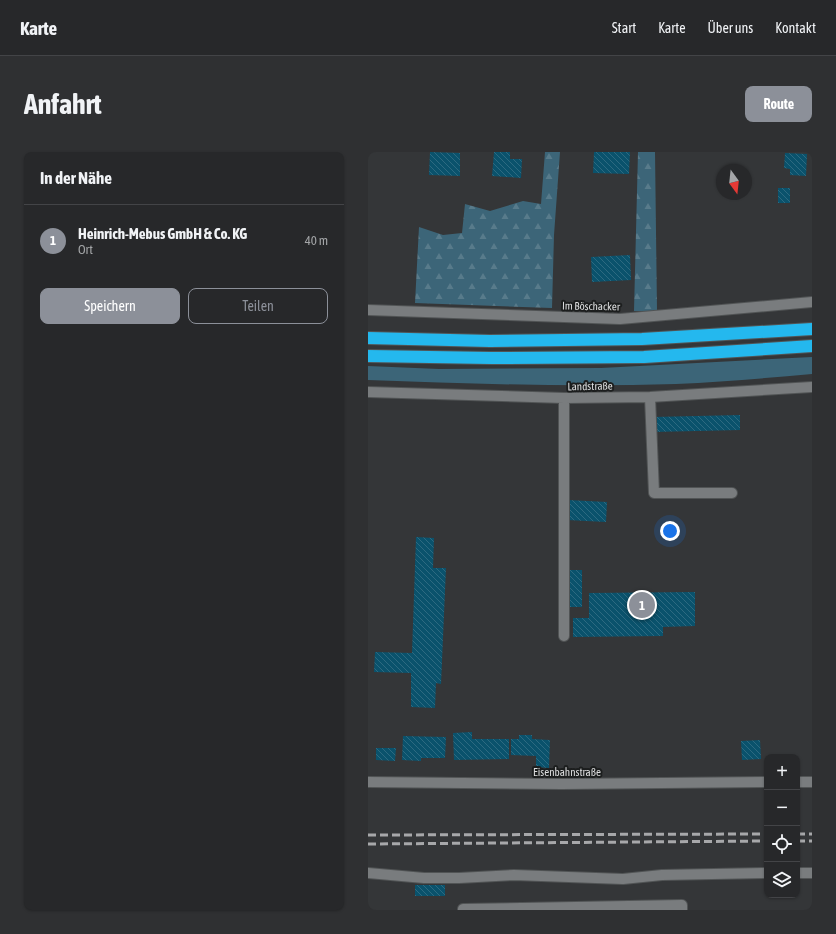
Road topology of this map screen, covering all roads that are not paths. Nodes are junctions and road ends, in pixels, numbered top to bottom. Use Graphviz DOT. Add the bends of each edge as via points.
graph roads {
  1 [pos="812,302"];
  2 [pos="368,310"];
  3 [pos="812,329"];
  4 [pos="368,338"];
  5 [pos="812,346"];
  6 [pos="368,356"];
  7 [pos="812,387"];
  8 [pos="368,392"];
  9 [pos="650,397"];
  10 [pos="564,398"];
  11 [pos="732,493"];
  12 [pos="564,636"];
  13 [pos="368,782"];
  14 [pos="764,782"];
  15 [pos="800,782"];
  16 [pos="812,782"];
  17 [pos="368,873"];
  18 [pos="764,873"];
  19 [pos="800,873"];
  20 [pos="812,873"];
  21 [pos="463,910"];
  22 [pos="682,910"];
  1 -- 2 [label="street, Im Böschacker" via="620,320"];
  3 -- 4 [label="highway" via="642,339 490,341"];
  5 -- 6 [label="highway" via="644,357"];
  7 -- 9 [label="street, Landstraße"];
  8 -- 10 [label="street, Landstraße"];
  9 -- 10 [label="street, Landstraße"];
  9 -- 11 [label="street" via="654,493"];
  10 -- 12 [label="street"];
  13 -- 14 [label="street, Eisenbahnstraße"];
  15 -- 16 [label="street"];
  17 -- 18 [label="street" via="424,878 514,875 623,879 662,875"];
  19 -- 20 [label="street"];
  21 -- 22 [label="street" via="682,905"];
}
